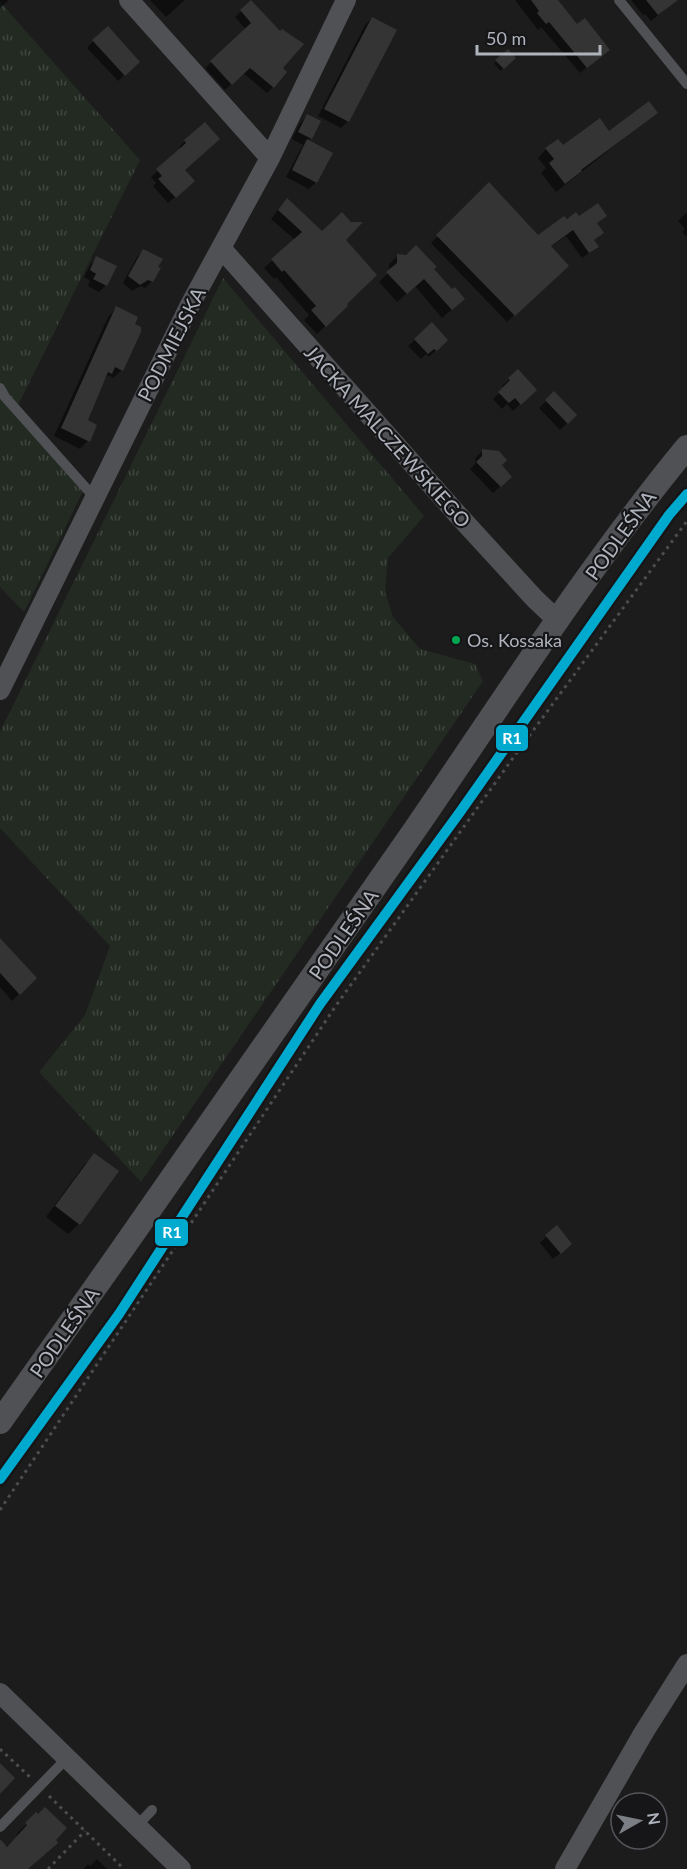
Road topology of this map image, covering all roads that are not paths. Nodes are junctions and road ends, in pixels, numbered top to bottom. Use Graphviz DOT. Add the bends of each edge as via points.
graph roads {
  1 [pos="129,0"];
  2 [pos="346,0"];
  3 [pos="619,0"];
  4 [pos="687,84"];
  5 [pos="270,158"];
  6 [pos="221,248"];
  7 [pos="0,388"];
  8 [pos="687,447"];
  9 [pos="94,496"];
  10 [pos="558,621"];
  11 [pos="0,690"];
  12 [pos="0,1422"];
  13 [pos="687,1664"];
  14 [pos="0,1693"];
  15 [pos="67,1758"];
  16 [pos="152,1810"];
  17 [pos="137,1826"];
  18 [pos="0,1827"];
  19 [pos="181,1869"];
  20 [pos="565,1869"];
  1 -- 5 [label="street"];
  2 -- 5 [label="street, PODMIEJSKA"];
  3 -- 4 [label="lane"];
  5 -- 6 [label="street, PODMIEJSKA"];
  6 -- 9 [label="street, PODMIEJSKA"];
  6 -- 10 [label="street, JACKA MALCZEWSKIEGO" via="458,515"];
  7 -- 9 [label="lane"];
  8 -- 10 [label="street, PODLEŚNA"];
  9 -- 11 [label="street, PODMIEJSKA"];
  10 -- 12 [label="street, PODLEŚNA" via="266,1046"];
  13 -- 20 [label="street"];
  14 -- 15 [label="street"];
  15 -- 17 [label="street"];
  15 -- 18 [label="lane"];
  16 -- 17 [label="lane"];
  17 -- 19 [label="street"];
}
